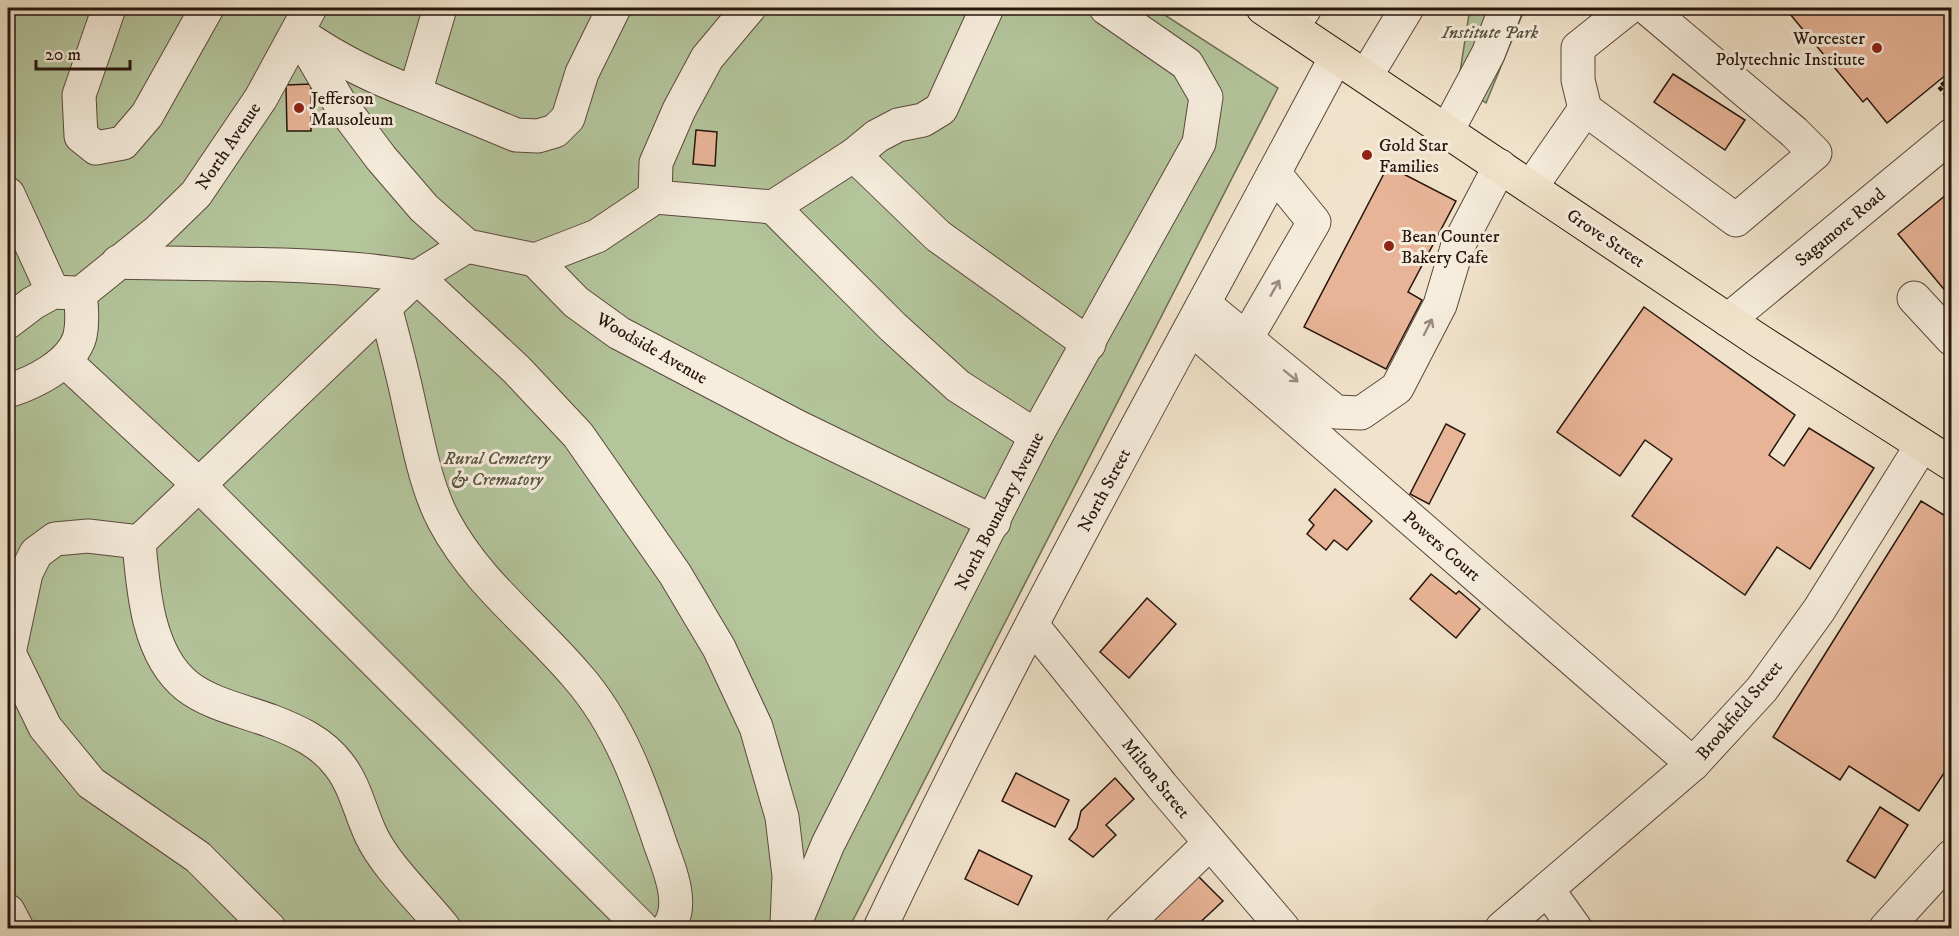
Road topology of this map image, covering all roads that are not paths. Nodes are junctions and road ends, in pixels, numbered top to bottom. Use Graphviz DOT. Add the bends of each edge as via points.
graph roads {
  1 [pos="109,8"];
  2 [pos="207,8"];
  3 [pos="440,8"];
  4 [pos="614,8"];
  5 [pos="749,8"];
  6 [pos="987,8"];
  7 [pos="1106,8"];
  8 [pos="1263,8"];
  9 [pos="1407,8"];
  10 [pos="1506,8"];
  11 [pos="1628,8"];
  12 [pos="1647,8"];
  13 [pos="1298,17"];
  14 [pos="304,20"];
  15 [pos="1336,57"];
  16 [pos="1366,76"];
  17 [pos="414,93"];
  18 [pos="1585,109"];
  19 [pos="1447,131"];
  20 [pos="1952,135"];
  21 [pos="854,155"];
  22 [pos="1500,166"];
  23 [pos="1274,173"];
  24 [pos="1531,187"];
  25 [pos="8,194"];
  26 [pos="655,197"];
  27 [pos="773,207"];
  28 [pos="467,246"];
  29 [pos="535,260"];
  30 [pos="118,261"];
  31 [pos="417,277"];
  32 [pos="67,293"];
  33 [pos="1914,298"];
  34 [pos="385,307"];
  35 [pos="1197,316"];
  36 [pos="8,320"];
  37 [pos="1728,320"];
  38 [pos="1246,339"];
  39 [pos="1952,339"];
  40 [pos="1089,344"];
  41 [pos="65,360"];
  42 [pos="8,391"];
  43 [pos="1036,436"];
  44 [pos="1922,445"];
  45 [pos="1952,464"];
  46 [pos="198,484"];
  47 [pos="994,522"];
  48 [pos="139,542"];
  49 [pos="1032,625"];
  50 [pos="8,653"];
  51 [pos="1693,764"];
  52 [pos="1210,843"];
  53 [pos="1949,863"];
  54 [pos="1548,890"];
  55 [pos="8,911"];
  56 [pos="17,928"];
  57 [pos="269,928"];
  58 [pos="444,928"];
  59 [pos="642,928"];
  60 [pos="668,928"];
  61 [pos="787,928"];
  62 [pos="794,928"];
  63 [pos="880,928"];
  64 [pos="1122,928"];
  65 [pos="1283,928"];
  66 [pos="1502,928"];
  67 [pos="1575,928"];
  68 [pos="1886,928"];
  1 -- 2 [label="street" via="79,95 81,136 96,148 123,143 147,115"];
  3 -- 17 [label="street"];
  4 -- 17 [label="street" via="582,73 568,118 555,131 538,136 516,135"];
  5 -- 26 [label="street" via="707,58 679,110 656,163"];
  6 -- 21 [label="street" via="940,109 923,120 898,125 877,136"];
  7 -- 40 [label="street, North Boundary Avenue" via="1187,64 1206,97 1199,143"];
  8 -- 13 [label="main road, Grove Street"];
  9 -- 16 [label="street"];
  10 -- 19 [label="street" via="1488,54"];
  11 -- 18 [label="street" via="1578,48 1578,80"];
  12 -- 18 [label="street" via="1815,153 1736,220"];
  13 -- 15 [label="main road, Grove Street"];
  14 -- 17 [label="street" via="338,59"];
  14 -- 28 [label="street" via="339,102 424,208"];
  14 -- 30 [label="street, North Avenue" via="261,98 196,194 158,231"];
  15 -- 16 [label="main road, Grove Street"];
  15 -- 23 [label="street, North Street"];
  16 -- 19 [label="main road, Grove Street"];
  18 -- 24 [label="street"];
  19 -- 22 [label="main road, Grove Street"];
  20 -- 37 [label="street, Sagamore Road"];
  21 -- 27 [label="street"];
  21 -- 40 [label="street" via="938,236"];
  22 -- 24 [label="main road, Grove Street"];
  38 -- 22 [label="street, one-way" via="1336,412 1361,413 1397,388 1440,305 1457,248"];
  23 -- 35 [label="street, North Street"];
  38 -- 23 [label="street, one-way" via="1314,222"];
  24 -- 37 [label="main road, Grove Street"];
  25 -- 32 [label="street"];
  26 -- 27 [label="street"];
  26 -- 29 [label="street" via="597,236"];
  27 -- 43 [label="street" via="958,386"];
  28 -- 29 [label="street"];
  28 -- 31 [label="street"];
  29 -- 47 [label="street, Woodside Avenue" via="576,302 619,333 796,426"];
  30 -- 31 [label="street" via="320,266"];
  30 -- 32 [label="street, North Avenue"];
  31 -- 34 [label="street"];
  31 -- 61 [label="street" via="518,370 578,435 675,574 719,648 756,727 782,817 789,876"];
  32 -- 36 [label="street, North Avenue"];
  32 -- 41 [label="street" via="83,318 79,338"];
  33 -- 39 [label="street"];
  34 -- 46 [label="street"];
  34 -- 60 [label="street" via="423,466 443,520 483,579 578,676 604,713 634,768 671,874 676,905"];
  35 -- 38 [label="street"];
  35 -- 49 [label="street, North Street"];
  35 -- 51 [label="street, Powers Court"];
  37 -- 44 [label="main road, Grove Street"];
  40 -- 43 [label="street, North Boundary Avenue"];
  41 -- 42 [label="street" via="27,385"];
  41 -- 46 [label="street"];
  43 -- 47 [label="street, North Boundary Avenue"];
  44 -- 45 [label="main road, Grove Street"];
  44 -- 51 [label="street, Brookfield Street" via="1762,689"];
  46 -- 48 [label="street"];
  46 -- 59 [label="street"];
  47 -- 62 [label="street, North Boundary Avenue" via="828,844"];
  48 -- 50 [label="street" via="88,536 55,539 36,553 26,573"];
  48 -- 58 [label="street" via="143,584 156,639 170,667 187,686 210,699 316,742 340,765 384,857"];
  49 -- 52 [label="street, Milton Street"];
  49 -- 63 [label="street, North Street"];
  50 -- 57 [label="street" via="45,728 91,783 198,857"];
  51 -- 54 [label="street, Brookfield Street"];
  52 -- 64 [label="street"];
  52 -- 65 [label="street, Milton Street"];
  53 -- 68 [label="street"];
  54 -- 66 [label="street, Brookfield Street"];
  54 -- 67 [label="street"];
  55 -- 56 [label="street"];
}
